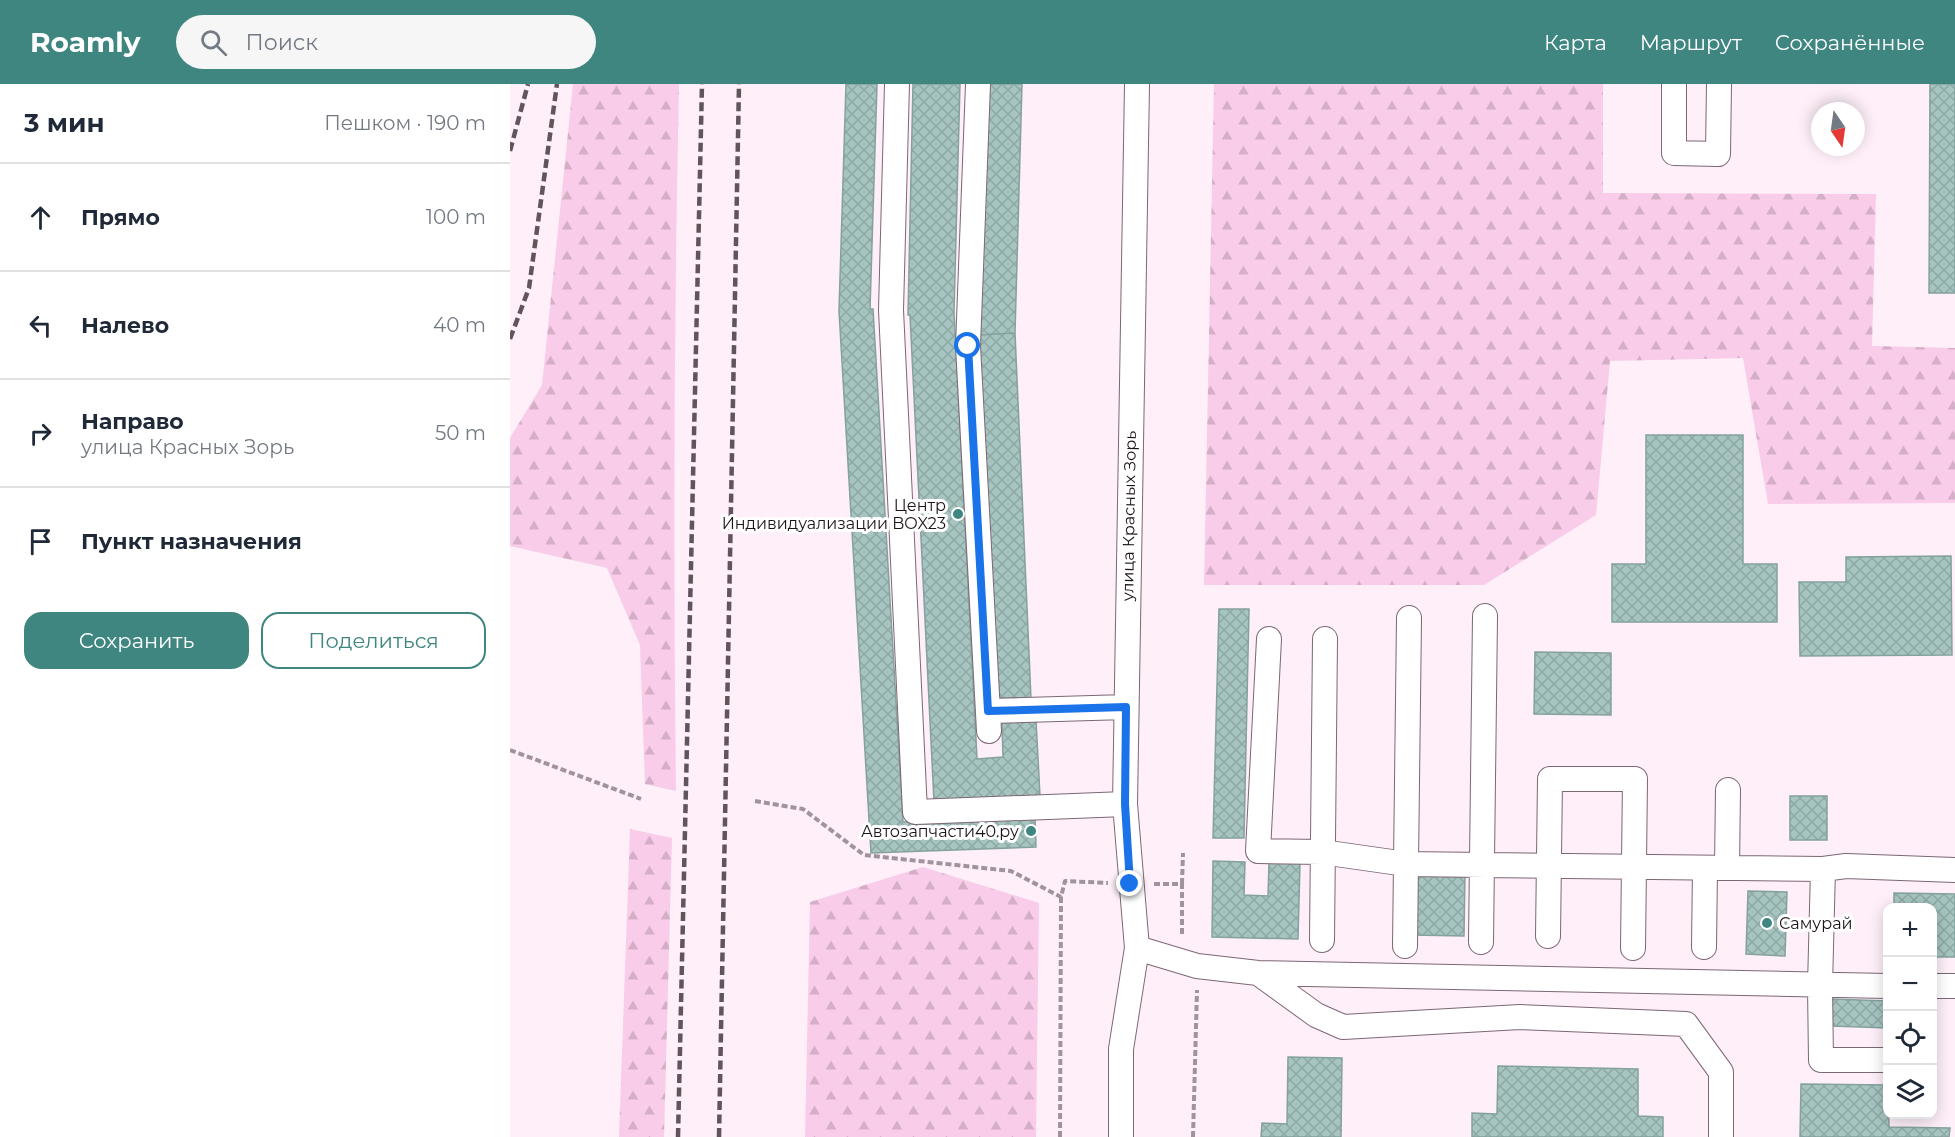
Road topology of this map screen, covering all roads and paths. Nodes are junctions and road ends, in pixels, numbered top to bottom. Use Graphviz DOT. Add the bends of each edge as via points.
graph roads {
  1 [pos="897,84"];
  2 [pos="978,84"];
  3 [pos="1137,84"];
  4 [pos="1674,84"];
  5 [pos="1719,84"];
  6 [pos="1485,616"];
  7 [pos="1409,618"];
  8 [pos="1269,639"];
  9 [pos="1326,639"];
  10 [pos="1126,707"];
  11 [pos="510,750"];
  12 [pos="1728,789"];
  13 [pos="641,799"];
  14 [pos="755,801"];
  15 [pos="1125,804"];
  16 [pos="1322,852"];
  17 [pos="1183,853"];
  18 [pos="1406,864"];
  19 [pos="1482,865"];
  20 [pos="1549,866"];
  21 [pos="1634,867"];
  22 [pos="1716,868"];
  23 [pos="1823,869"];
  24 [pos="1955,870"];
  25 [pos="1130,884"];
  26 [pos="1182,884"];
  27 [pos="1061,897"];
  28 [pos="1548,936"];
  29 [pos="1322,940"];
  30 [pos="1481,942"];
  31 [pos="1405,946"];
  32 [pos="1704,947"];
  33 [pos="1137,948"];
  34 [pos="1633,948"];
  35 [pos="1258,973"];
  36 [pos="1820,986"];
  37 [pos="1883,986"];
  38 [pos="1937,986"];
  39 [pos="1955,986"];
  40 [pos="1883,1060"];
  41 [pos="1060,1137"];
  42 [pos="1120,1137"];
  43 [pos="1721,1137"];
  1 -- 15 [label="street" via="891,310 915,812"];
  2 -- 10 [label="street" via="968,346 988,721"];
  3 -- 10 [label="street, улица Красных Зорь"];
  4 -- 5 [label="street" via="1674,153 1718,154"];
  6 -- 19 [label="street"];
  7 -- 18 [label="street"];
  8 -- 16 [label="street" via="1258,851"];
  9 -- 16 [label="street"];
  10 -- 15 [label="street, улица Красных Зорь"];
  11 -- 13 [label="path"];
  12 -- 22 [label="street"];
  14 -- 27 [label="path" via="803,809 864,855 1011,870"];
  15 -- 25 [label="street, улица Красных Зорь"];
  16 -- 18 [label="street"];
  16 -- 29 [label="street"];
  17 -- 26 [label="path"];
  18 -- 19 [label="street"];
  18 -- 31 [label="street"];
  19 -- 20 [label="street"];
  19 -- 30 [label="street"];
  20 -- 21 [label="street"];
  20 -- 21 [label="street" via="1550,779 1635,779"];
  20 -- 28 [label="street"];
  21 -- 22 [label="street"];
  21 -- 34 [label="street"];
  22 -- 23 [label="street"];
  22 -- 32 [label="street"];
  23 -- 24 [label="street" via="1846,866"];
  23 -- 36 [label="street"];
  25 -- 27 [label="path" via="1065,881"];
  25 -- 33 [label="street, улица Красных Зорь"];
  27 -- 41 [label="path"];
  33 -- 35 [label="street" via="1197,966"];
  33 -- 42 [label="street, улица Красных Зорь" via="1121,1049"];
  35 -- 36 [label="street"];
  35 -- 43 [label="street" via="1316,1015 1343,1028 1520,1017 1686,1024 1721,1072"];
  36 -- 37 [label="street"];
  36 -- 40 [label="street" via="1821,1060"];
  38 -- 39 [label="street"];
}
